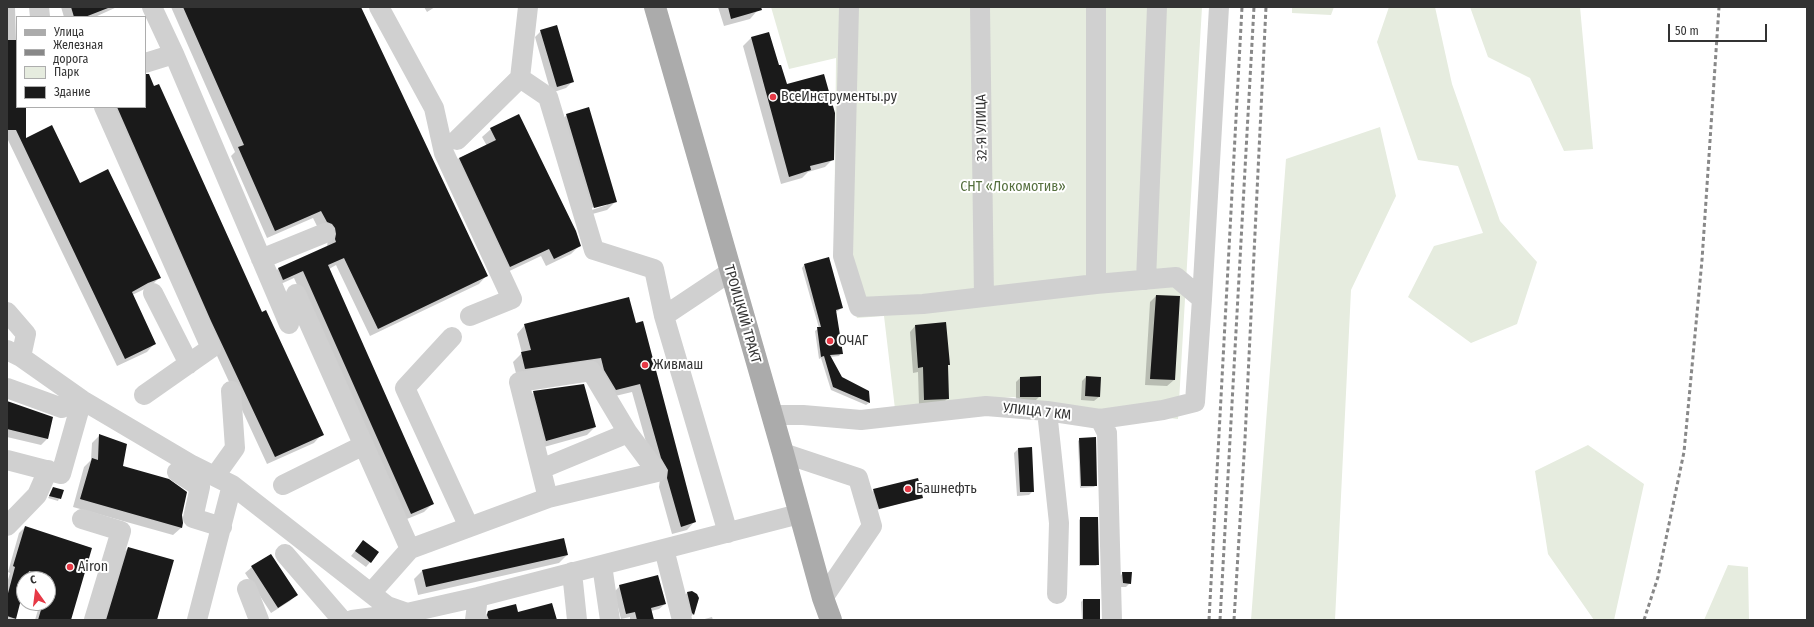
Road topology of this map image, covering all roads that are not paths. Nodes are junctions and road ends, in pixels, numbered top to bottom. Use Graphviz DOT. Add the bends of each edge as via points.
graph roads {
  1 [pos="152,7"];
  2 [pos="379,7"];
  3 [pos="528,7"];
  4 [pos="655,7"];
  5 [pos="848,7"];
  6 [pos="980,7"];
  7 [pos="1096,7"];
  8 [pos="1157,7"];
  9 [pos="1219,7"];
  10 [pos="174,54"];
  11 [pos="146,63"];
  12 [pos="520,78"];
  13 [pos="104,108"];
  14 [pos="457,140"];
  15 [pos="324,232"];
  16 [pos="261,260"];
  17 [pos="730,272"];
  18 [pos="1146,280"];
  19 [pos="1096,284"];
  20 [pos="153,293"];
  21 [pos="296,294"];
  22 [pos="984,297"];
  23 [pos="1202,299"];
  24 [pos="7,312"];
  25 [pos="470,316"];
  26 [pos="664,316"];
  27 [pos="289,324"];
  28 [pos="452,337"];
  29 [pos="14,353"];
  30 [pos="189,364"];
  31 [pos="7,388"];
  32 [pos="232,391"];
  33 [pos="144,395"];
  34 [pos="82,400"];
  35 [pos="62,408"];
  36 [pos="1047,411"];
  37 [pos="772,416"];
  38 [pos="1100,419"];
  39 [pos="628,433"];
  40 [pos="364,444"];
  41 [pos="783,453"];
  42 [pos="7,460"];
  43 [pos="541,469"];
  44 [pos="48,470"];
  45 [pos="177,472"];
  46 [pos="224,481"];
  47 [pos="283,485"];
  48 [pos="548,498"];
  49 [pos="799,514"];
  50 [pos="82,520"];
  51 [pos="7,526"];
  52 [pos="222,527"];
  53 [pos="469,528"];
  54 [pos="728,533"];
  55 [pos="410,549"];
  56 [pos="664,549"];
  57 [pos="285,554"];
  58 [pos="602,564"];
  59 [pos="572,572"];
  60 [pos="247,589"];
  61 [pos="371,593"];
  62 [pos="1057,594"];
  63 [pos="478,597"];
  64 [pos="823,598"];
  65 [pos="407,613"];
  66 [pos="94,620"];
  67 [pos="197,620"];
  68 [pos="259,620"];
  69 [pos="353,620"];
  70 [pos="475,620"];
  71 [pos="577,620"];
  72 [pos="610,620"];
  73 [pos="682,620"];
  74 [pos="831,620"];
  75 [pos="1112,620"];
  1 -- 10 [label="street"];
  2 -- 25 [label="street" via="434,108 444,153 512,299"];
  3 -- 12 [label="street"];
  4 -- 17 [label="main road, ТРОИЦКИЙ ТРАКТ"];
  5 -- 22 [label="street" via="843,256 859,306 923,304"];
  6 -- 22 [label="street, 32-Я УЛИЦА"];
  7 -- 19 [label="street"];
  8 -- 18 [label="street"];
  9 -- 23 [label="street"];
  10 -- 11 [label="street"];
  10 -- 16 [label="street"];
  12 -- 14 [label="street"];
  12 -- 26 [label="street" via="548,97 594,250 654,269"];
  13 -- 30 [label="street" via="211,348"];
  15 -- 16 [label="street"];
  16 -- 27 [label="street"];
  17 -- 26 [label="street"];
  17 -- 37 [label="main road, ТРОИЦКИЙ ТРАКТ"];
  18 -- 19 [label="street"];
  18 -- 23 [label="street" via="1176,277"];
  19 -- 22 [label="street"];
  20 -- 30 [label="street"];
  21 -- 40 [label="street"];
  23 -- 38 [label="street, УЛИЦА 7 КМ" via="1195,402 1163,410"];
  24 -- 29 [label="street" via="26,334"];
  26 -- 54 [label="street"];
  28 -- 53 [label="street" via="405,388"];
  29 -- 34 [label="street"];
  30 -- 33 [label="street"];
  31 -- 35 [label="street"];
  32 -- 46 [label="street" via="234,448"];
  34 -- 44 [label="street" via="61,474"];
  34 -- 46 [label="street"];
  36 -- 37 [label="street, УЛИЦА 7 КМ" via="986,406 861,420 803,415"];
  36 -- 38 [label="street, УЛИЦА 7 КМ"];
  36 -- 62 [label="street" via="1059,523"];
  37 -- 41 [label="main road, ТРОИЦКИЙ ТРАКТ"];
  38 -- 75 [label="street" via="1106,433"];
  39 -- 43 [label="street"];
  39 -- 43 [label="street" via="591,371 519,382"];
  39 -- 48 [label="street" via="657,472"];
  40 -- 47 [label="street"];
  40 -- 55 [label="street"];
  41 -- 49 [label="main road, ТРОИЦКИЙ ТРАКТ"];
  41 -- 64 [label="street" via="858,478 872,526"];
  42 -- 44 [label="street"];
  43 -- 48 [label="street"];
  44 -- 51 [label="street" via="37,495"];
  45 -- 52 [label="street" via="200,486 194,518"];
  46 -- 52 [label="street"];
  46 -- 61 [label="street"];
  48 -- 53 [label="street"];
  49 -- 54 [label="street"];
  49 -- 64 [label="main road, ТРОИЦКИЙ ТРАКТ"];
  50 -- 66 [label="street" via="121,531"];
  52 -- 67 [label="street"];
  53 -- 55 [label="street"];
  54 -- 56 [label="street"];
  55 -- 61 [label="street"];
  56 -- 58 [label="street"];
  56 -- 73 [label="street"];
  57 -- 69 [label="street"];
  58 -- 59 [label="street"];
  58 -- 72 [label="street"];
  59 -- 63 [label="street"];
  59 -- 71 [label="street"];
  60 -- 68 [label="street"];
  61 -- 65 [label="street" via="387,606"];
  63 -- 65 [label="street"];
  63 -- 70 [label="street"];
  64 -- 74 [label="main road, ТРОИЦКИЙ ТРАКТ"];
  65 -- 69 [label="street"];
}
